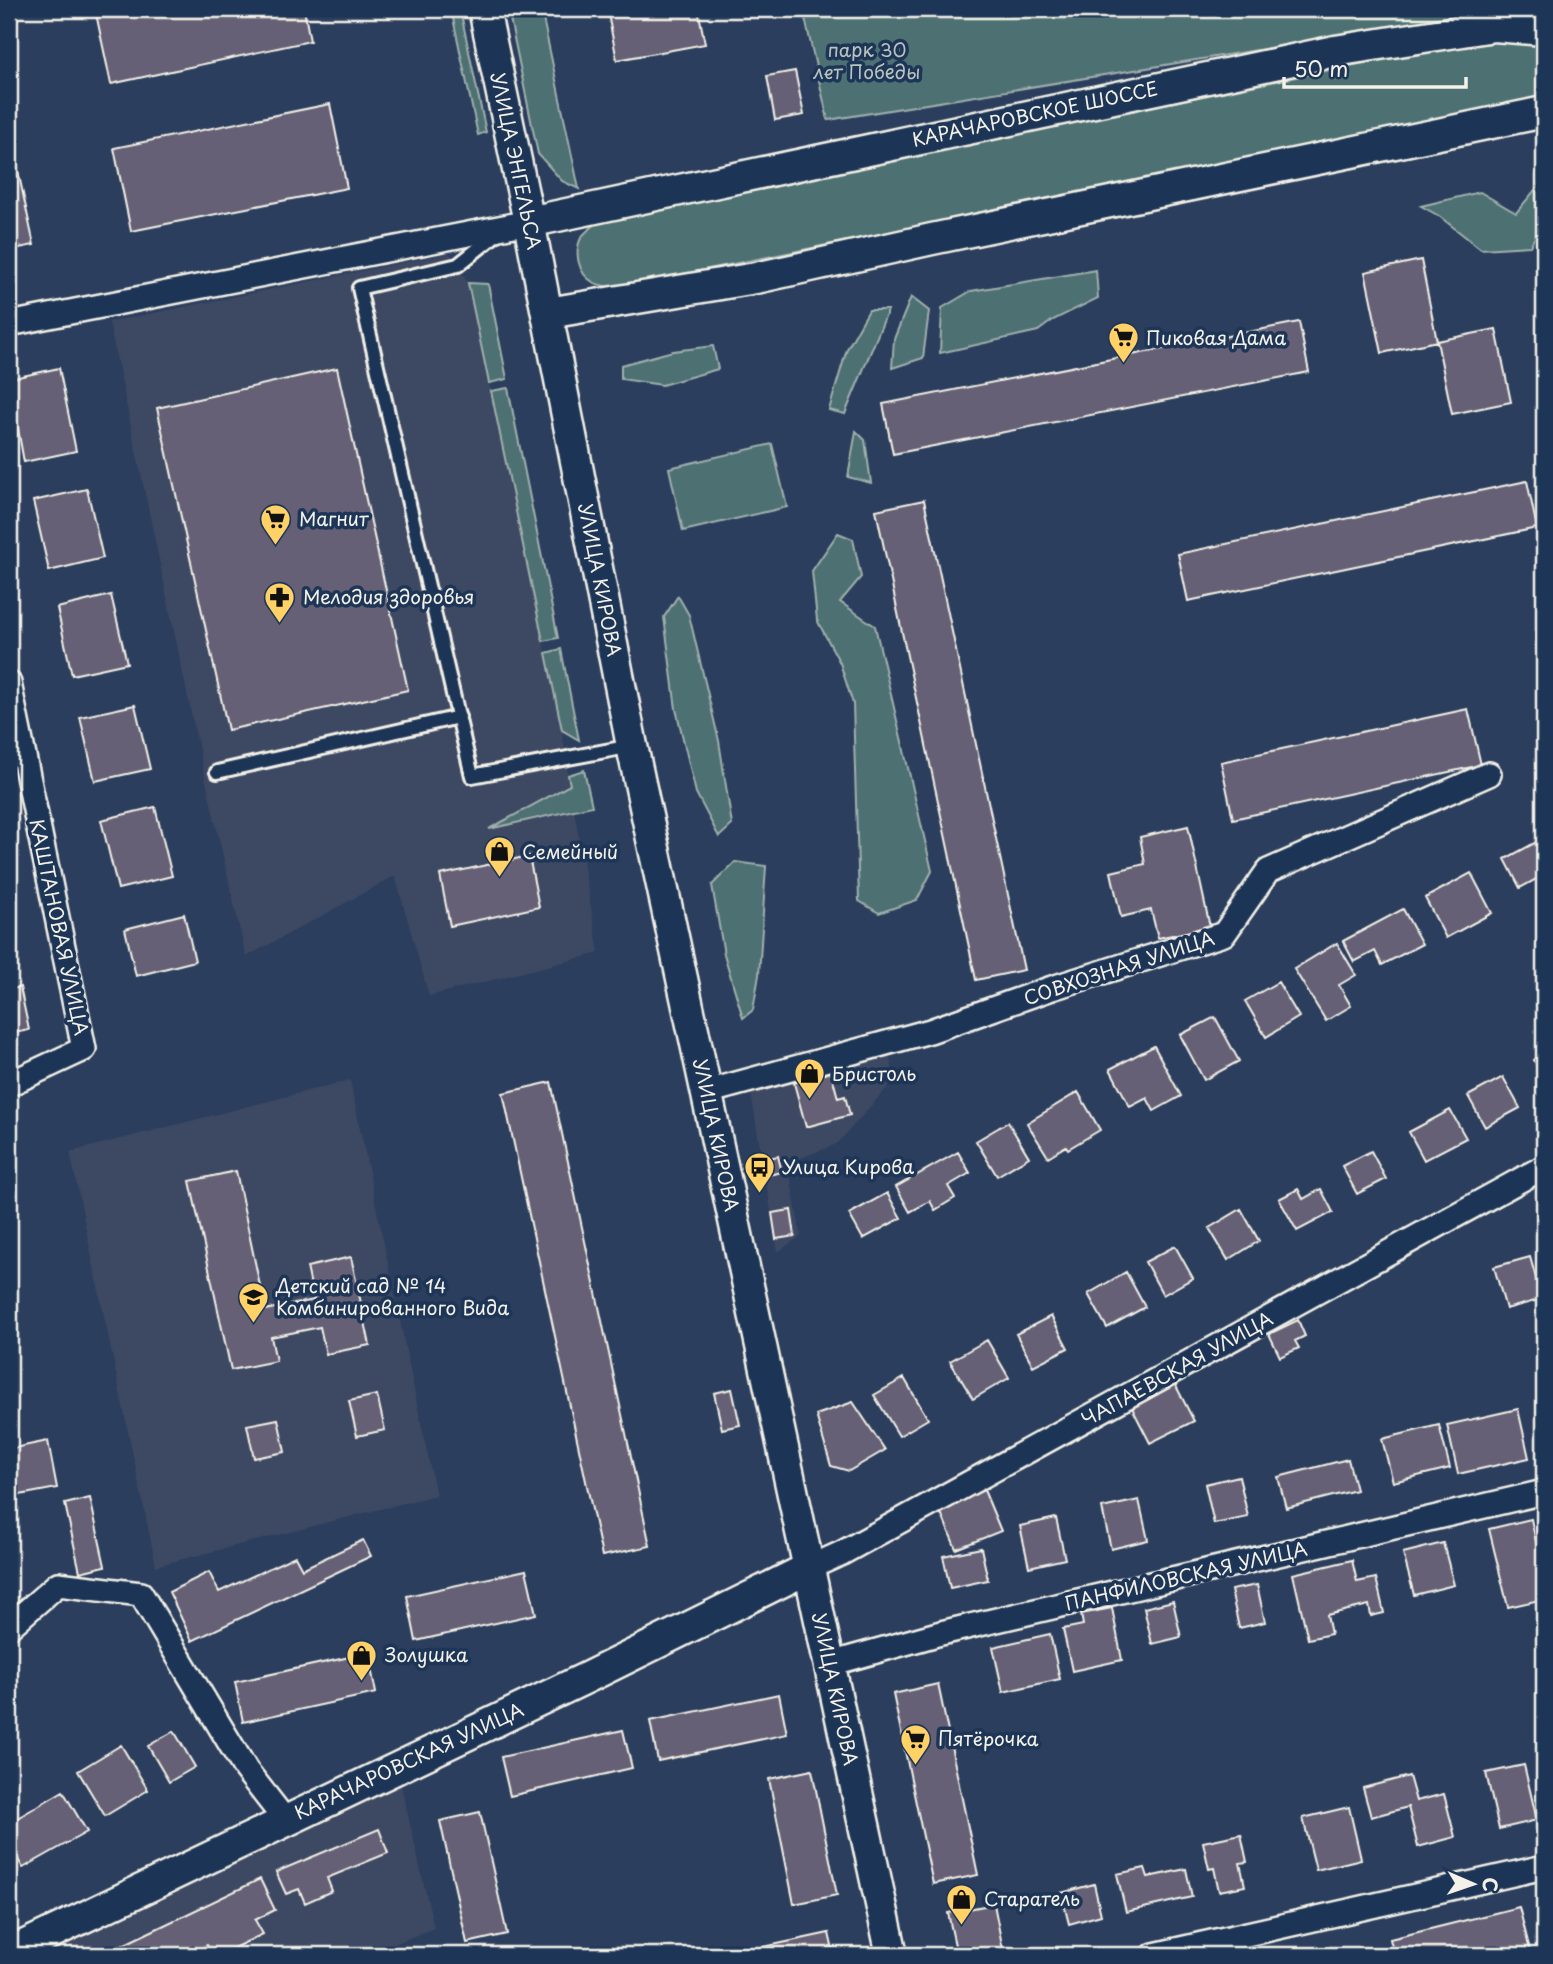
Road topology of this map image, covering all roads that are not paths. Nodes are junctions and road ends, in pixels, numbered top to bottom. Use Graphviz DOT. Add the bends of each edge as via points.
graph roads {
  1 [pos="484,9"];
  2 [pos="1544,30"];
  3 [pos="1544,112"];
  4 [pos="517,225"];
  5 [pos="548,313"];
  6 [pos="9,324"];
  7 [pos="9,683"];
  8 [pos="459,717"];
  9 [pos="632,746"];
  10 [pos="217,772"];
  11 [pos="1489,774"];
  12 [pos="9,1084"];
  13 [pos="707,1092"];
  14 [pos="1544,1167"];
  15 [pos="1544,1492"];
  16 [pos="809,1568"];
  17 [pos="9,1627"];
  18 [pos="830,1664"];
  19 [pos="285,1820"];
  20 [pos="1544,1867"];
  21 [pos="9,1952"];
  22 [pos="892,1955"];
  23 [pos="1154,1955"];
  1 -- 4 [label="street, УЛИЦА ЭНГЕЛЬСА"];
  2 -- 4 [label="street, КАРАЧАРОВСКОЕ ШОССЕ" via="1494,26 1335,51"];
  3 -- 5 [label="street" via="756,278"];
  4 -- 5 [label="street, УЛИЦА ЭНГЕЛЬСА"];
  4 -- 6 [label="street"];
  4 -- 8 [label="lane" via="458,265 359,288"];
  5 -- 9 [label="street, УЛИЦА КИРОВА"];
  7 -- 12 [label="street, КАШТАНОВАЯ УЛИЦА" via="84,1049"];
  8 -- 9 [label="lane" via="472,776"];
  8 -- 10 [label="lane"];
  9 -- 13 [label="street, УЛИЦА КИРОВА"];
  11 -- 13 [label="street, СОВХОЗНАЯ УЛИЦА" via="1268,871 1224,934 930,1031"];
  13 -- 16 [label="street, УЛИЦА КИРОВА"];
  14 -- 16 [label="street, ЧАПАЕВСКАЯ УЛИЦА"];
  15 -- 18 [label="street, ПАНФИЛОВСКАЯ УЛИЦА" via="941,1633"];
  16 -- 18 [label="street, УЛИЦА КИРОВА"];
  16 -- 19 [label="street, КАРАЧАРОВСКАЯ УЛИЦА"];
  17 -- 19 [label="street" via="58,1584 141,1594 246,1770"];
  18 -- 22 [label="street, УЛИЦА КИРОВА"];
  19 -- 21 [label="street, КАРАЧАРОВСКАЯ УЛИЦА"];
  20 -- 23 [label="street"];
}
